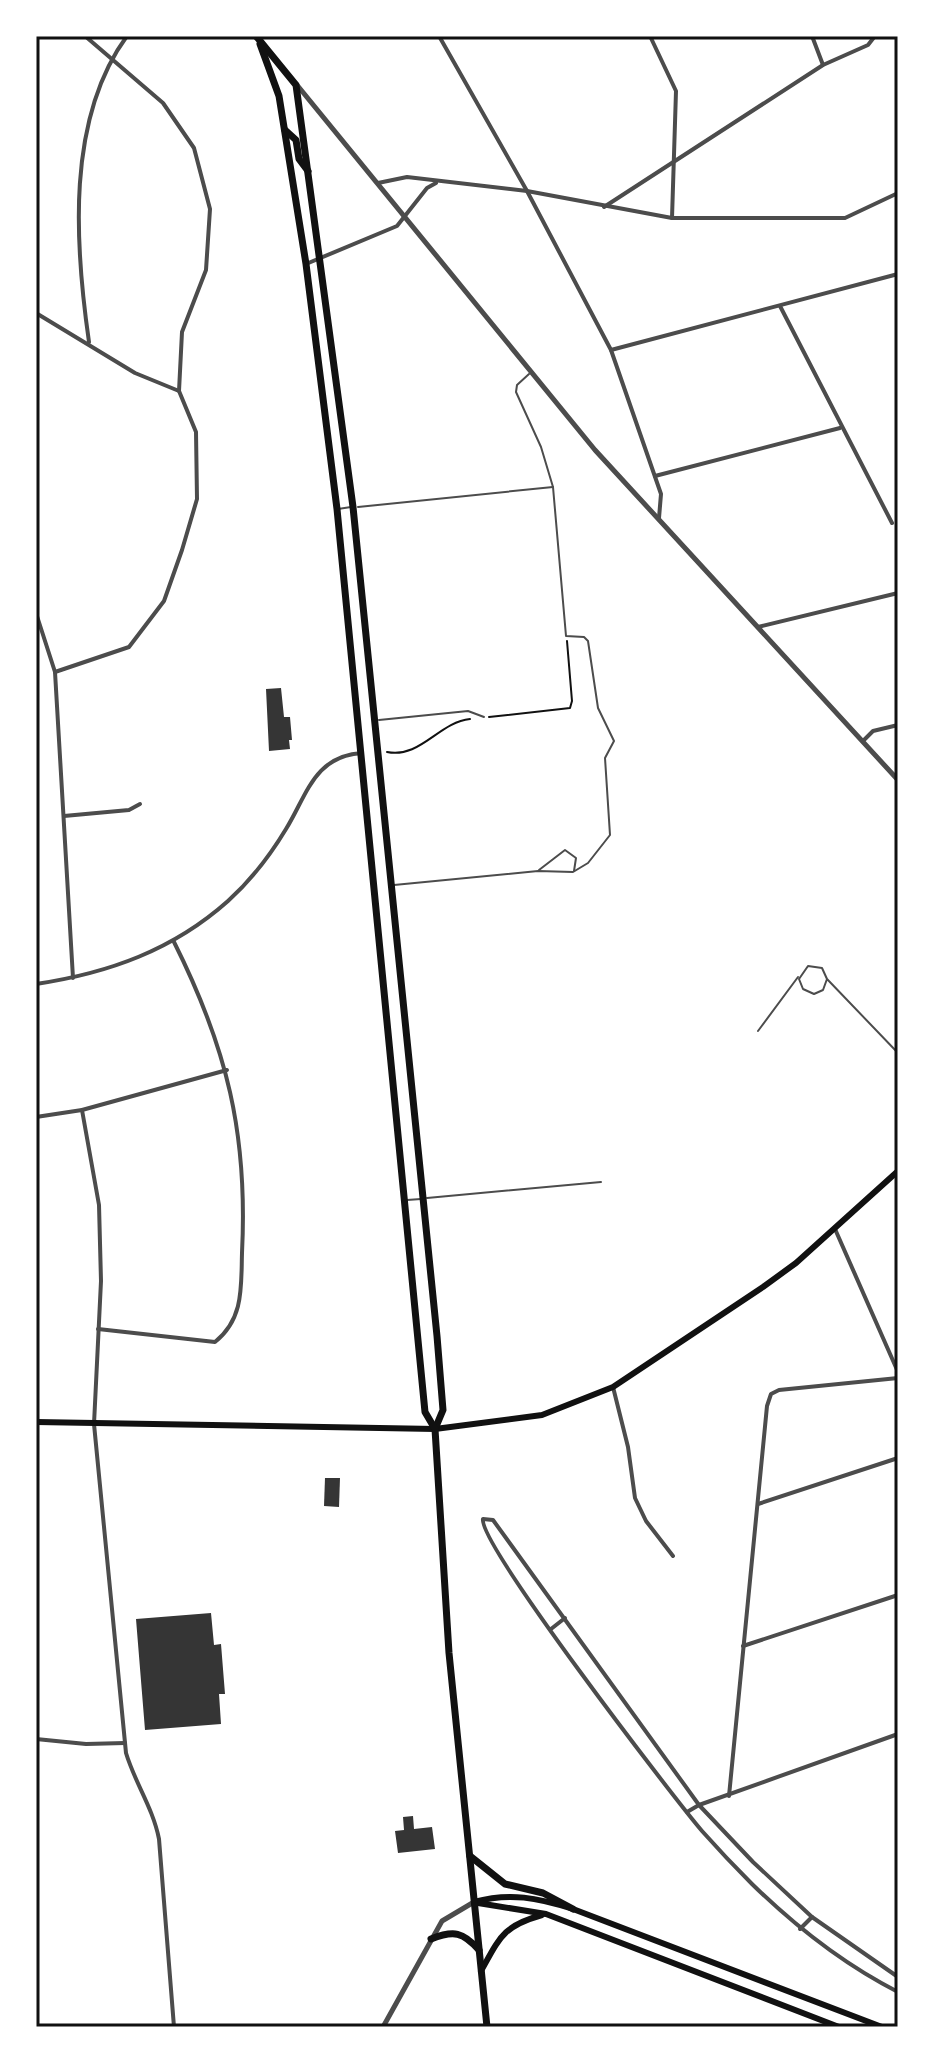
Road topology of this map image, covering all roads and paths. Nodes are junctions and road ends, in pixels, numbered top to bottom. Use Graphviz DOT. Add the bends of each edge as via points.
graph roads {
  1 [pos="85,36"];
  2 [pos="127,36"];
  3 [pos="439,36"];
  4 [pos="650,36"];
  5 [pos="812,36"];
  6 [pos="875,36"];
  7 [pos="257,37"];
  8 [pos="112,57"];
  9 [pos="823,65"];
  10 [pos="296,85"];
  11 [pos="285,130"];
  12 [pos="675,161"];
  13 [pos="309,173"];
  14 [pos="438,182"];
  15 [pos="377,184"];
  16 [pos="527,191"];
  17 [pos="898,193"];
  18 [pos="604,207"];
  19 [pos="672,218"];
  20 [pos="406,219"];
  21 [pos="322,258"];
  22 [pos="306,264"];
  23 [pos="898,274"];
  24 [pos="780,306"];
  25 [pos="36,313"];
  26 [pos="89,342"];
  27 [pos="611,350"];
  28 [pos="530,373"];
  29 [pos="179,391"];
  30 [pos="840,428"];
  31 [pos="655,476"];
  32 [pos="553,487"];
  33 [pos="353,507"];
  34 [pos="337,509"];
  35 [pos="659,518"];
  36 [pos="892,523"];
  37 [pos="898,593"];
  38 [pos="36,613"];
  39 [pos="758,627"];
  40 [pos="566,636"];
  41 [pos="55,672"];
  42 [pos="484,717"];
  43 [pos="375,720"];
  44 [pos="898,725"];
  45 [pos="863,741"];
  46 [pos="379,752"];
  47 [pos="362,753"];
  48 [pos="898,780"];
  49 [pos="140,804"];
  50 [pos="64,816"];
  51 [pos="538,871"];
  52 [pos="573,872"];
  53 [pos="391,885"];
  54 [pos="174,942"];
  55 [pos="799,976"];
  56 [pos="73,978"];
  57 [pos="827,979"];
  58 [pos="36,984"];
  59 [pos="758,1031"];
  60 [pos="898,1053"];
  61 [pos="227,1070"];
  62 [pos="82,1110"];
  63 [pos="36,1117"];
  64 [pos="898,1171"];
  65 [pos="601,1182"];
  66 [pos="423,1198"];
  67 [pos="406,1200"];
  68 [pos="835,1229"];
  69 [pos="98,1329"];
  70 [pos="898,1375"];
  71 [pos="613,1387"];
  72 [pos="36,1422"];
  73 [pos="94,1424"];
  74 [pos="435,1429"];
  75 [pos="898,1458"];
  76 [pos="758,1504"];
  77 [pos="673,1556"];
  78 [pos="898,1595"];
  79 [pos="565,1618"];
  80 [pos="550,1629"];
  81 [pos="743,1646"];
  82 [pos="898,1734"];
  83 [pos="36,1739"];
  84 [pos="125,1743"];
  85 [pos="729,1796"];
  86 [pos="699,1805"];
  87 [pos="687,1812"];
  88 [pos="469,1855"];
  89 [pos="474,1902"];
  90 [pos="573,1909"];
  91 [pos="546,1914"];
  92 [pos="812,1917"];
  93 [pos="800,1929"];
  94 [pos="431,1939"];
  95 [pos="479,1950"];
  96 [pos="481,1971"];
  97 [pos="898,1977"];
  98 [pos="36,1990"];
  99 [pos="898,1992"];
  100 [pos="825,2005"];
  101 [pos="36,2009"];
  102 [pos="820,2020"];
  103 [pos="174,2027"];
  104 [pos="383,2027"];
  105 [pos="487,2027"];
  106 [pos="839,2027"];
  107 [pos="882,2027"];
  1 -- 8 [label="street"];
  2 -- 8 [label="street"];
  3 -- 16 [label="street"];
  4 -- 12 [label="street" via="676,91"];
  5 -- 9 [label="street"];
  6 -- 9 [label="street" via="868,45"];
  7 -- 10 [label="main road"];
  7 -- 11 [label="main road" via="279,96"];
  8 -- 26 [label="street" via="92,110 77,197"];
  8 -- 29 [label="street" via="163,103 194,148 210,209 206,270 182,332"];
  9 -- 12 [label="street"];
  10 -- 13 [label="main road"];
  10 -- 15 [label="street"];
  11 -- 13 [label="main road" via="296,140 299,159"];
  11 -- 22 [label="main road"];
  12 -- 18 [label="street"];
  12 -- 19 [label="street"];
  13 -- 21 [label="main road"];
  14 -- 15 [label="street" via="394,177"];
  14 -- 16 [label="street"];
  14 -- 20 [label="street" via="421,195"];
  15 -- 20 [label="street"];
  16 -- 18 [label="street"];
  16 -- 27 [label="street"];
  17 -- 19 [label="street" via="845,218"];
  18 -- 19 [label="street"];
  20 -- 21 [label="street"];
  20 -- 28 [label="street"];
  21 -- 22 [label="street"];
  21 -- 33 [label="main road"];
  22 -- 34 [label="main road"];
  23 -- 24 [label="street"];
  24 -- 27 [label="street"];
  24 -- 30 [label="street"];
  25 -- 26 [label="street"];
  26 -- 29 [label="street" via="135,373"];
  27 -- 31 [label="street"];
  28 -- 32 [label="lane" via="516,392"];
  28 -- 35 [label="street"];
  29 -- 41 [label="street" via="196,432 197,499 164,601 129,647"];
  30 -- 31 [label="street"];
  30 -- 36 [label="street"];
  31 -- 35 [label="street" via="661,494"];
  32 -- 33 [label="lane"];
  32 -- 40 [label="lane"];
  33 -- 34 [label="lane"];
  33 -- 43 [label="main road"];
  34 -- 47 [label="main road"];
  35 -- 39 [label="street"];
  37 -- 39 [label="street"];
  38 -- 41 [label="street"];
  39 -- 45 [label="street"];
  40 -- 42 [label="path" via="570,708"];
  40 -- 52 [label="lane" via="588,641 598,708 614,741 605,758 610,835 588,863"];
  41 -- 50 [label="street"];
  42 -- 43 [label="lane" via="468,711"];
  42 -- 46 [label="path" via="453,722 408,751"];
  43 -- 46 [label="main road"];
  44 -- 45 [label="street" via="873,731"];
  45 -- 48 [label="street"];
  46 -- 53 [label="main road"];
  47 -- 54 [label="street" via="327,763 314,775 262,862 230,899"];
  47 -- 67 [label="main road"];
  49 -- 50 [label="street" via="129,810"];
  50 -- 56 [label="street"];
  51 -- 52 [label="lane"];
  51 -- 52 [label="lane" via="565,850 576,858"];
  51 -- 53 [label="lane"];
  53 -- 66 [label="main road"];
  54 -- 56 [label="street"];
  54 -- 61 [label="street" via="205,1004"];
  55 -- 57 [label="lane" via="813,965 822,968"];
  55 -- 57 [label="lane" via="800,985 810,993 823,990"];
  55 -- 59 [label="lane"];
  56 -- 58 [label="street"];
  57 -- 60 [label="lane"];
  61 -- 62 [label="street"];
  61 -- 69 [label="street" via="243,1175 237,1315 215,1342"];
  62 -- 63 [label="street"];
  62 -- 69 [label="street" via="99,1205"];
  64 -- 68 [label="main road"];
  65 -- 66 [label="lane"];
  66 -- 67 [label="lane"];
  66 -- 74 [label="main road" via="443,1408"];
  67 -- 74 [label="main road" via="425,1412"];
  68 -- 70 [label="street"];
  68 -- 71 [label="main road" via="763,1287"];
  69 -- 73 [label="street"];
  70 -- 76 [label="street" via="771,1394"];
  71 -- 74 [label="main road" via="542,1415"];
  71 -- 77 [label="street" via="635,1498"];
  72 -- 73 [label="main road"];
  73 -- 74 [label="main road"];
  73 -- 84 [label="street"];
  74 -- 88 [label="main road" via="448,1644"];
  75 -- 76 [label="street"];
  76 -- 81 [label="street"];
  78 -- 81 [label="street"];
  79 -- 80 [label="street"];
  79 -- 80 [label="street" via="493,1520 483,1519 486,1535"];
  79 -- 86 [label="street"];
  80 -- 87 [label="street"];
  81 -- 85 [label="street"];
  82 -- 85 [label="street"];
  83 -- 84 [label="street"];
  84 -- 103 [label="street" via="159,1839"];
  85 -- 86 [label="street"];
  86 -- 87 [label="street"];
  86 -- 92 [label="street"];
  87 -- 93 [label="street"];
  88 -- 89 [label="main road"];
  88 -- 90 [label="main road" via="505,1884 543,1893"];
  89 -- 90 [label="main road" via="525,1896"];
  89 -- 91 [label="main road"];
  89 -- 94 [label="street" via="442,1921"];
  89 -- 95 [label="main road"];
  90 -- 100 [label="main road"];
  91 -- 96 [label="main road" via="515,1922"];
  91 -- 102 [label="main road"];
  92 -- 93 [label="street"];
  92 -- 97 [label="street"];
  93 -- 99 [label="street" via="858,1972"];
  94 -- 95 [label="main road" via="460,1933"];
  94 -- 104 [label="street"];
  95 -- 96 [label="main road"];
  96 -- 105 [label="main road"];
  98 -- 101 [label="street"];
  100 -- 102 [label="main road"];
  100 -- 107 [label="main road"];
  102 -- 106 [label="main road"];
}
